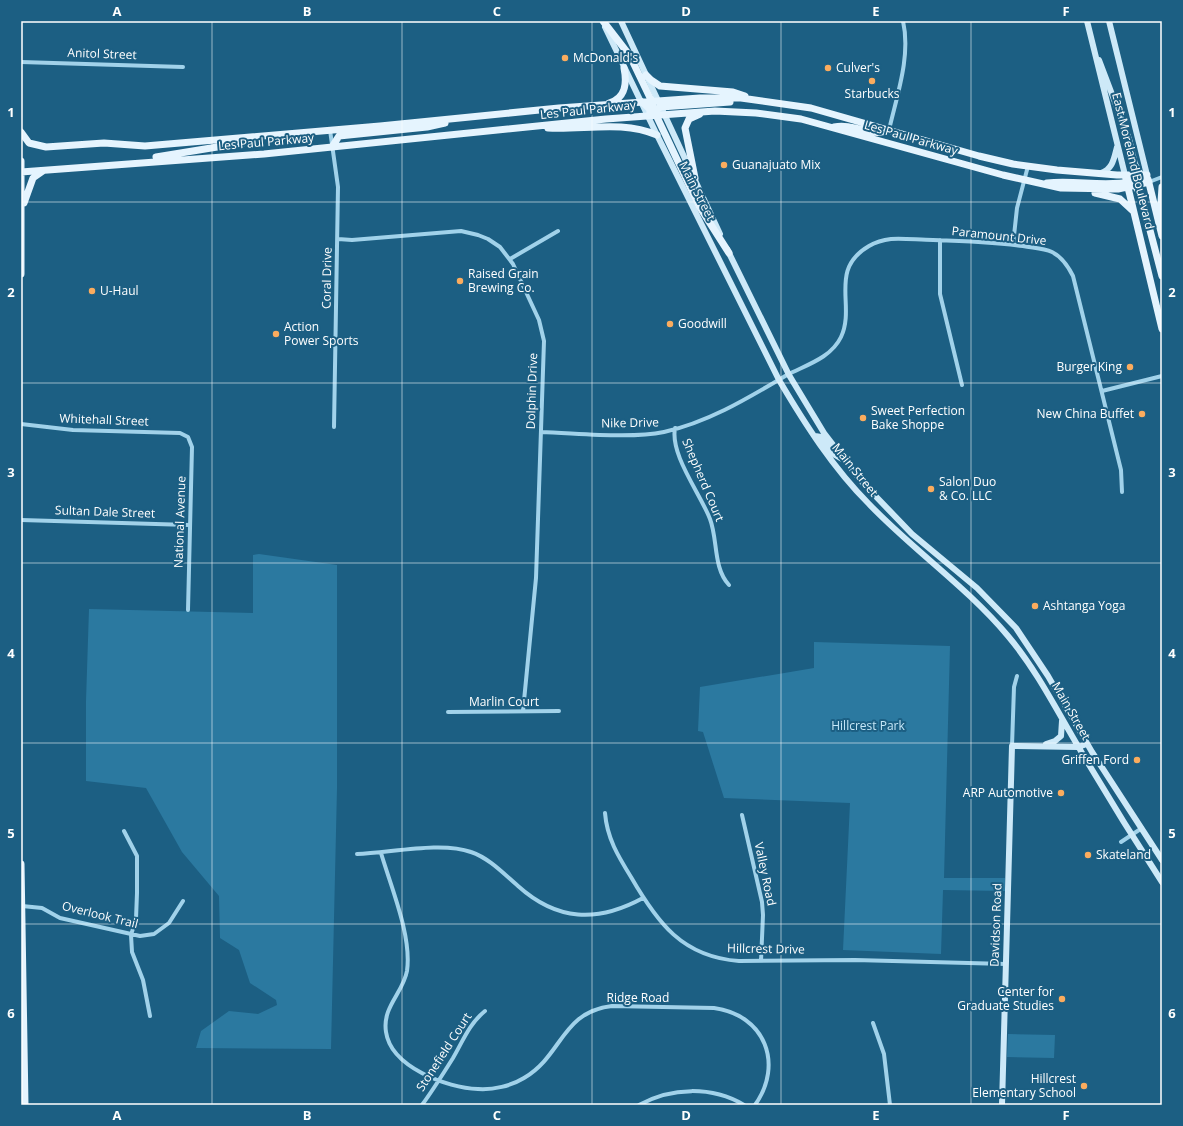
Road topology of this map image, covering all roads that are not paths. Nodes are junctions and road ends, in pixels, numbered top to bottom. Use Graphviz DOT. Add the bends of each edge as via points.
graph roads {
  1 [pos="603,21"];
  2 [pos="616,21"];
  3 [pos="621,21"];
  4 [pos="903,21"];
  5 [pos="1087,21"];
  6 [pos="1109,21"];
  7 [pos="1094,47"];
  8 [pos="636,52"];
  9 [pos="21,62"];
  10 [pos="183,67"];
  11 [pos="624,68"];
  12 [pos="646,75"];
  13 [pos="750,99"];
  14 [pos="642,102"];
  15 [pos="605,104"];
  16 [pos="656,109"];
  17 [pos="708,111"];
  18 [pos="473,117"];
  19 [pos="524,127"];
  20 [pos="831,127"];
  21 [pos="330,130"];
  22 [pos="889,130"];
  23 [pos="21,132"];
  24 [pos="657,135"];
  25 [pos="268,136"];
  26 [pos="888,143"];
  27 [pos="1117,145"];
  28 [pos="332,147"];
  29 [pos="958,150"];
  30 [pos="21,163"];
  31 [pos="110,164"];
  32 [pos="1028,166"];
  33 [pos="44,170"];
  34 [pos="21,172"];
  35 [pos="1100,174"];
  36 [pos="1162,177"];
  37 [pos="695,178"];
  38 [pos="1145,178"];
  39 [pos="1156,178"];
  40 [pos="1024,180"];
  41 [pos="1129,182"];
  42 [pos="1041,184"];
  43 [pos="1162,187"];
  44 [pos="1078,190"];
  45 [pos="21,213"];
  46 [pos="1134,213"];
  47 [pos="1159,225"];
  48 [pos="558,231"];
  49 [pos="1162,236"];
  50 [pos="338,239"];
  51 [pos="940,240"];
  52 [pos="1013,245"];
  53 [pos="729,253"];
  54 [pos="510,259"];
  55 [pos="21,274"];
  56 [pos="1162,276"];
  57 [pos="1162,329"];
  58 [pos="789,375"];
  59 [pos="1162,376"];
  60 [pos="779,380"];
  61 [pos="962,385"];
  62 [pos="1102,391"];
  63 [pos="21,424"];
  64 [pos="334,427"];
  65 [pos="675,428"];
  66 [pos="541,432"];
  67 [pos="186,436"];
  68 [pos="815,436"];
  69 [pos="845,460"];
  70 [pos="1122,492"];
  71 [pos="21,520"];
  72 [pos="189,525"];
  73 [pos="967,580"];
  74 [pos="729,586"];
  75 [pos="960,587"];
  76 [pos="982,593"];
  77 [pos="975,601"];
  78 [pos="188,610"];
  79 [pos="1016,628"];
  80 [pos="1008,636"];
  81 [pos="1016,676"];
  82 [pos="523,711"];
  83 [pos="559,711"];
  84 [pos="448,712"];
  85 [pos="1062,719"];
  86 [pos="1087,744"];
  87 [pos="1012,746"];
  88 [pos="1039,746"];
  89 [pos="1078,747"];
  90 [pos="605,813"];
  91 [pos="742,815"];
  92 [pos="1142,828"];
  93 [pos="124,831"];
  94 [pos="1131,835"];
  95 [pos="1120,842"];
  96 [pos="381,853"];
  97 [pos="357,854"];
  98 [pos="1162,860"];
  99 [pos="21,864"];
  100 [pos="1160,876"];
  101 [pos="1162,882"];
  102 [pos="643,898"];
  103 [pos="183,901"];
  104 [pos="22,906"];
  105 [pos="131,935"];
  106 [pos="762,961"];
  107 [pos="1006,964"];
  108 [pos="22,979"];
  109 [pos="485,1011"];
  110 [pos="150,1016"];
  111 [pos="872,1023"];
  112 [pos="439,1080"];
  113 [pos="25,1105"];
  114 [pos="422,1105"];
  115 [pos="638,1105"];
  116 [pos="744,1105"];
  117 [pos="755,1105"];
  118 [pos="890,1105"];
  119 [pos="1002,1105"];
  1 -- 11 [label="main road, Main Street"];
  1 -- 16 [label="main road" via="630,56"];
  2 -- 8 [label="main road" via="627,42"];
  3 -- 8 [label="main road, Main Street"];
  4 -- 22 [label="street" via="905,57"];
  5 -- 7 [label="main road, East Moreland Boulevard"];
  6 -- 38 [label="main road, East Moreland Boulevard"];
  7 -- 27 [label="main road, East Moreland Boulevard"];
  7 -- 38 [label="main road" via="1129,139 1135,164"];
  8 -- 12 [label="main road, Main Street"];
  9 -- 10 [label="street, Anitol Street"];
  11 -- 14 [label="main road, Main Street"];
  11 -- 15 [label="main road" via="624,92"];
  12 -- 13 [label="main road" via="660,86 733,92"];
  12 -- 16 [label="main road, Main Street"];
  13 -- 16 [label="main road, Les Paul Parkway" via="715,98"];
  13 -- 22 [label="main road, Les Paul Parkway" via="811,108"];
  14 -- 15 [label="main road, Les Paul Parkway"];
  14 -- 16 [label="main road, Les Paul Parkway"];
  14 -- 16 [label="main road, Main Street"];
  15 -- 18 [label="main road, Les Paul Parkway"];
  16 -- 17 [label="main road, Les Paul Parkway"];
  16 -- 19 [label="main road, Les Paul Parkway"];
  16 -- 24 [label="main road, Main Street"];
  16 -- 37 [label="main road, Main Street"];
  16 -- 53 [label="main road" via="700,206"];
  17 -- 20 [label="main road, Les Paul Parkway" via="756,113 801,119"];
  17 -- 37 [label="main road" via="692,117 685,128"];
  18 -- 21 [label="main road, Les Paul Parkway"];
  18 -- 28 [label="main road" via="427,127 339,136"];
  19 -- 24 [label="main road" via="561,129 616,126 637,128"];
  19 -- 28 [label="main road, Les Paul Parkway"];
  20 -- 22 [label="main road" via="845,125 877,133"];
  20 -- 26 [label="main road, Les Paul Parkway"];
  21 -- 25 [label="main road, Les Paul Parkway"];
  21 -- 28 [label="street, Coral Drive"];
  22 -- 29 [label="main road, Les Paul Parkway"];
  23 -- 25 [label="main road, Les Paul Parkway" via="29,143 46,147 104,143 145,146"];
  24 -- 60 [label="main road, Main Street"];
  25 -- 31 [label="main road" via="258,141"];
  26 -- 29 [label="main road" via="901,137 945,150"];
  26 -- 40 [label="main road, Les Paul Parkway"];
  27 -- 35 [label="main road" via="1111,167"];
  27 -- 41 [label="main road, East Moreland Boulevard"];
  28 -- 31 [label="main road, Les Paul Parkway"];
  28 -- 50 [label="street, Coral Drive" via="338,187"];
  29 -- 32 [label="main road, Les Paul Parkway"];
  30 -- 34 [label="main road"];
  31 -- 33 [label="main road, Les Paul Parkway"];
  32 -- 35 [label="main road, Les Paul Parkway"];
  32 -- 40 [label="street"];
  33 -- 34 [label="main road, Les Paul Parkway"];
  33 -- 45 [label="main road" via="30,183"];
  34 -- 45 [label="main road"];
  35 -- 41 [label="main road, Les Paul Parkway"];
  36 -- 39 [label="street"];
  37 -- 53 [label="main road, Main Street"];
  38 -- 39 [label="street"];
  38 -- 39 [label="street"];
  38 -- 41 [label="main road, Les Paul Parkway"];
  38 -- 41 [label="main road, Les Paul Parkway"];
  38 -- 47 [label="main road, East Moreland Boulevard"];
  40 -- 42 [label="main road, Les Paul Parkway"];
  40 -- 52 [label="street" via="1017,208"];
  41 -- 42 [label="main road" via="1063,181"];
  41 -- 44 [label="main road, Les Paul Parkway" via="1118,189"];
  41 -- 46 [label="main road, East Moreland Boulevard"];
  41 -- 56 [label="main road" via="1141,196"];
  42 -- 44 [label="main road, Les Paul Parkway"];
  43 -- 47 [label="main road"];
  44 -- 46 [label="main road" via="1118,198"];
  45 -- 55 [label="main road"];
  46 -- 57 [label="main road, East Moreland Boulevard"];
  47 -- 49 [label="main road, East Moreland Boulevard"];
  48 -- 54 [label="street"];
  50 -- 54 [label="street, Dolphin Drive" via="461,231 488,239 500,247"];
  50 -- 64 [label="street, Coral Drive"];
  51 -- 52 [label="street, Paramount Drive"];
  51 -- 58 [label="street, Paramount Drive" via="892,239 877,242 861,251 851,264 844,281 846,322 840,340 816,362"];
  51 -- 61 [label="street" via="940,294"];
  52 -- 62 [label="street, Paramount Drive" via="1052,252 1069,268"];
  53 -- 58 [label="main road, Main Street"];
  54 -- 66 [label="street, Dolphin Drive" via="544,341"];
  58 -- 60 [label="street, Paramount Drive"];
  58 -- 69 [label="main road, Main Street" via="824,433"];
  59 -- 62 [label="street"];
  60 -- 65 [label="street, Nike Drive" via="721,412 684,427"];
  60 -- 68 [label="main road, Main Street"];
  62 -- 70 [label="street, Paramount Drive" via="1122,470"];
  63 -- 67 [label="street, Whitehall Street" via="73,430 180,433"];
  65 -- 66 [label="street, Nike Drive" via="665,432 644,434"];
  65 -- 74 [label="street, Shepherd Court" via="675,444 710,520 721,575"];
  66 -- 82 [label="street, Dolphin Drive" via="536,578"];
  67 -- 72 [label="street, National Avenue" via="192,446"];
  68 -- 69 [label="main road" via="821,437 835,455"];
  68 -- 75 [label="main road, Main Street" via="846,480 869,505"];
  69 -- 73 [label="main road, Main Street" via="861,481 912,534"];
  71 -- 72 [label="street, Sultan Dale Street"];
  72 -- 78 [label="street, National Avenue"];
  73 -- 75 [label="main road"];
  73 -- 76 [label="main road, Main Street"];
  75 -- 77 [label="main road, Main Street"];
  76 -- 77 [label="main road"];
  76 -- 79 [label="main road, Main Street"];
  77 -- 80 [label="main road, Main Street"];
  79 -- 80 [label="main road"];
  79 -- 86 [label="main road, Main Street" via="1048,676"];
  80 -- 85 [label="main road, Main Street" via="1038,675"];
  81 -- 87 [label="street, Davidson Road"];
  82 -- 83 [label="street, Marlin Court"];
  82 -- 84 [label="street, Marlin Court"];
  85 -- 88 [label="main road" via="1061,736 1055,741"];
  85 -- 89 [label="main road, Main Street"];
  86 -- 89 [label="main road"];
  86 -- 92 [label="main road, Main Street"];
  87 -- 88 [label="main road"];
  87 -- 107 [label="main road, Davidson Road"];
  88 -- 89 [label="main road"];
  89 -- 94 [label="main road, Main Street"];
  90 -- 102 [label="street, Hillcrest Drive" via="612,844"];
  91 -- 106 [label="street, Valley Road" via="762,902"];
  92 -- 94 [label="street"];
  92 -- 98 [label="main road, Main Street"];
  93 -- 105 [label="street" via="137,856 136,919"];
  94 -- 95 [label="street"];
  94 -- 100 [label="main road, Main Street"];
  96 -- 97 [label="street"];
  96 -- 102 [label="street" via="438,848 471,852 486,860 533,900 565,913 601,914"];
  96 -- 112 [label="street, Ridge Road" via="405,933 408,954 404,980 388,1010 386,1033 398,1057"];
  99 -- 104 [label="main road"];
  100 -- 101 [label="main road, Main Street"];
  102 -- 106 [label="street, Hillcrest Drive" via="663,926 698,951 725,960"];
  103 -- 105 [label="street, Overlook Trail" via="170,923 154,934"];
  104 -- 105 [label="street, Overlook Trail" via="42,908 60,918 82,921"];
  104 -- 108 [label="main road"];
  105 -- 110 [label="street" via="132,952 143,980"];
  106 -- 107 [label="street, Hillcrest Drive" via="877,960"];
  107 -- 119 [label="main road, Davidson Road"];
  108 -- 113 [label="main road"];
  109 -- 112 [label="street, Stonefield Court" via="468,1030"];
  111 -- 118 [label="street" via="884,1054"];
  112 -- 114 [label="street, Stonefield Court"];
  112 -- 117 [label="street, Ridge Road" via="477,1089 491,1089 516,1082 535,1071 547,1060 576,1021 596,1009 612,1006 714,1008 730,1011 747,1020 758,1032 766,1047 768,1079"];
  115 -- 116 [label="street" via="668,1093 691,1091 720,1095"];
}
